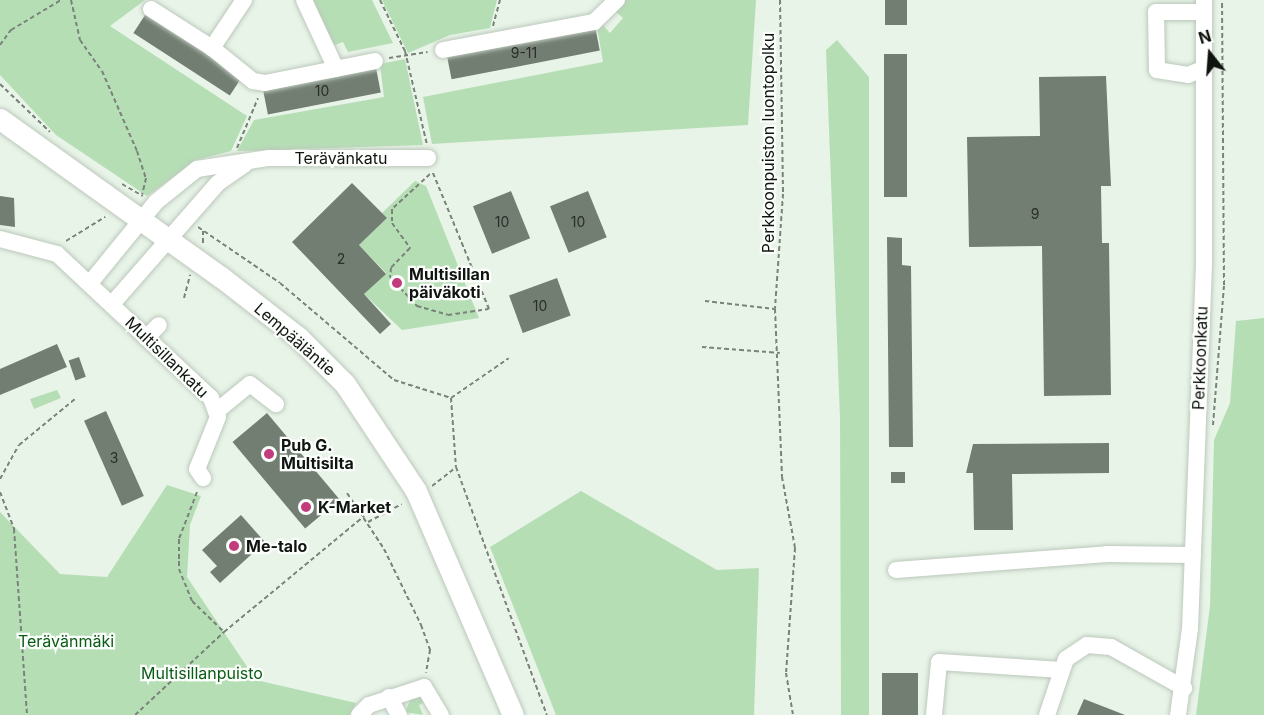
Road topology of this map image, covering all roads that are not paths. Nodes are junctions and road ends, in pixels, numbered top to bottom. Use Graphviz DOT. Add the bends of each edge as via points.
graph roads {
  1 [pos="244,0"];
  2 [pos="304,0"];
  3 [pos="617,0"];
  4 [pos="1204,6"];
  5 [pos="151,9"];
  6 [pos="212,48"];
  7 [pos="442,50"];
  8 [pos="375,61"];
  9 [pos="1205,68"];
  10 [pos="336,69"];
  11 [pos="0,119"];
  12 [pos="255,159"];
  13 [pos="430,165"];
  14 [pos="143,222"];
  15 [pos="0,239"];
  16 [pos="169,241"];
  17 [pos="90,283"];
  18 [pos="112,304"];
  19 [pos="159,325"];
  20 [pos="146,338"];
  21 [pos="276,404"];
  22 [pos="218,410"];
  23 [pos="202,478"];
  24 [pos="1193,555"];
  25 [pos="896,570"];
  26 [pos="1062,669"];
  27 [pos="1184,688"];
  28 [pos="389,697"];
  29 [pos="359,715"];
  30 [pos="399,715"];
  31 [pos="441,715"];
  32 [pos="513,715"];
  33 [pos="934,715"];
  34 [pos="1047,715"];
  35 [pos="1178,715"];
  1 -- 6 [label="street"];
  2 -- 10 [label="street"];
  3 -- 7 [label="street" via="594,22"];
  4 -- 9 [label="street, Perkkoonkatu"];
  4 -- 9 [label="street" via="1156,12 1157,70 1188,75"];
  5 -- 6 [label="street"];
  6 -- 10 [label="street" via="265,83"];
  8 -- 10 [label="street"];
  9 -- 24 [label="street, Perkkoonkatu"];
  11 -- 14 [label="main road, Lempääläntie"];
  12 -- 13 [label="street, Terävänkatu"];
  12 -- 14 [label="street, Terävänkatu" via="197,169 179,179"];
  12 -- 16 [label="street" via="218,183"];
  14 -- 16 [label="main road, Lempääläntie"];
  14 -- 17 [label="street"];
  15 -- 17 [label="street, Multisillankatu" via="47,248"];
  16 -- 18 [label="street, Multisillankatu"];
  16 -- 32 [label="main road, Lempääläntie" via="298,337 363,408 416,491"];
  17 -- 18 [label="street, Multisillankatu"];
  18 -- 20 [label="street, Multisillankatu"];
  19 -- 20 [label="street"];
  20 -- 22 [label="street, Multisillankatu"];
  21 -- 22 [label="street" via="250,384"];
  22 -- 23 [label="street, Multisillankatu" via="197,469"];
  24 -- 25 [label="street" via="1107,554"];
  24 -- 27 [label="street, Perkkoonkatu"];
  26 -- 27 [label="street" via="1066,659 1087,645 1111,647"];
  26 -- 33 [label="street" via="939,662"];
  26 -- 34 [label="street"];
  27 -- 35 [label="street, Perkkoonkatu"];
  28 -- 29 [label="street"];
  28 -- 30 [label="street"];
  28 -- 31 [label="street" via="424,687"];
}
